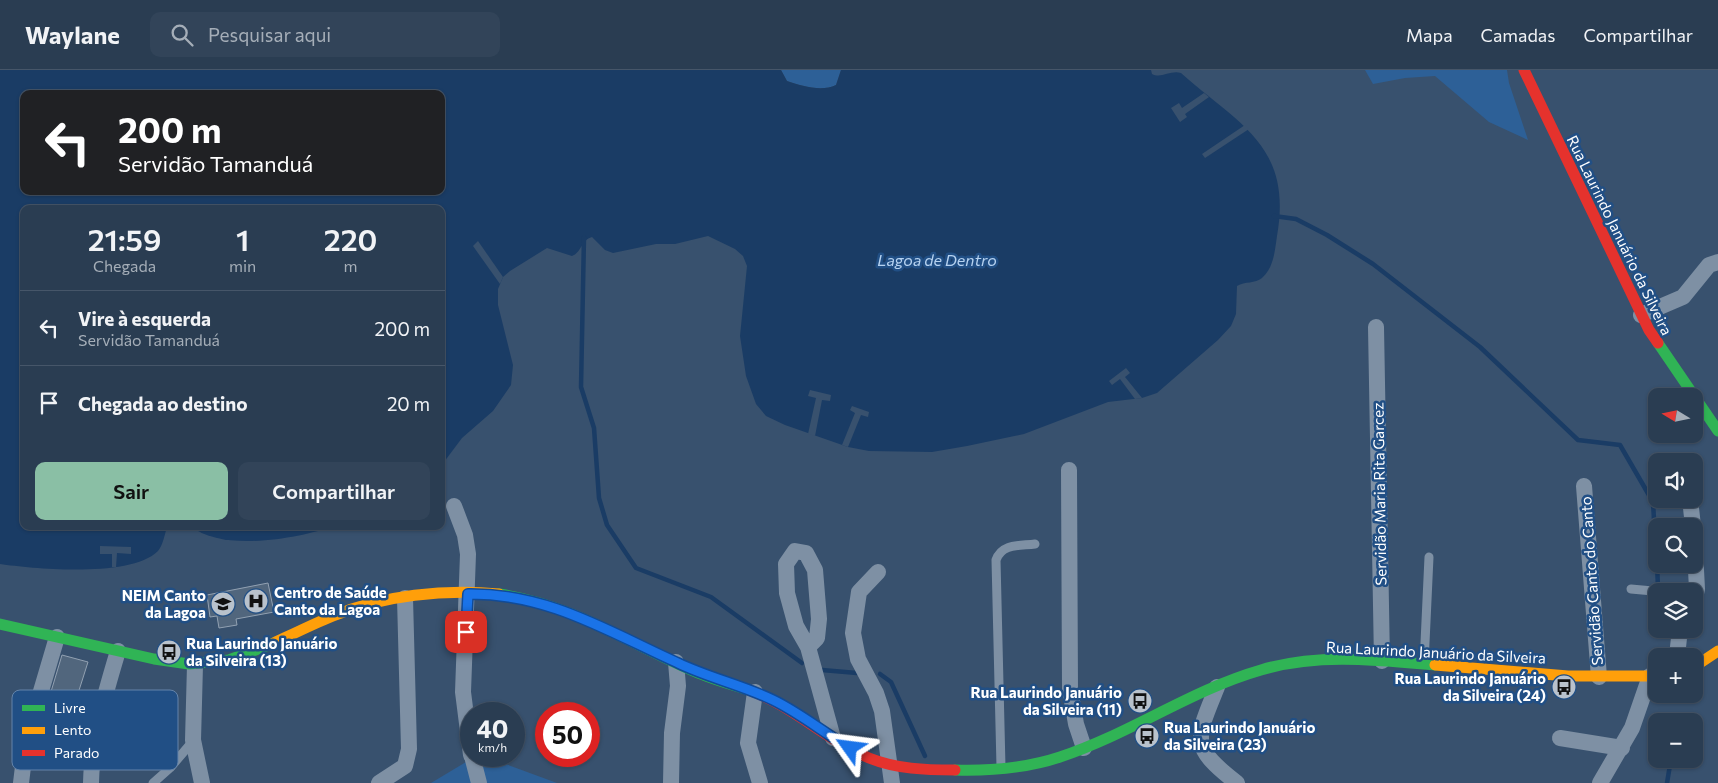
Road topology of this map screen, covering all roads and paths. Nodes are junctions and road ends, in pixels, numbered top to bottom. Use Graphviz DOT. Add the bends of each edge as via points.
graph roads {
  1 [pos="1524,70"];
  2 [pos="1718,262"];
  3 [pos="1641,315"];
  4 [pos="1376,327"];
  5 [pos="1718,431"];
  6 [pos="1069,470"];
  7 [pos="1584,486"];
  8 [pos="454,506"];
  9 [pos="1035,544"];
  10 [pos="1429,557"];
  11 [pos="878,572"];
  12 [pos="1631,589"];
  13 [pos="1648,591"];
  14 [pos="468,594"];
  15 [pos="405,598"];
  16 [pos="0,624"];
  17 [pos="57,637"];
  18 [pos="808,647"];
  19 [pos="118,651"];
  20 [pos="1718,651"];
  21 [pos="1382,661"];
  22 [pos="1703,661"];
  23 [pos="676,662"];
  24 [pos="1424,664"];
  25 [pos="196,665"];
  26 [pos="1648,676"];
  27 [pos="1599,677"];
  28 [pos="1217,687"];
  29 [pos="1648,688"];
  30 [pos="41,690"];
  31 [pos="107,690"];
  32 [pos="755,692"];
  33 [pos="464,702"];
  34 [pos="833,738"];
  35 [pos="1560,738"];
  36 [pos="193,740"];
  37 [pos="1084,748"];
  38 [pos="1622,748"];
  39 [pos="178,758"];
  40 [pos="890,765"];
  41 [pos="475,767"];
  42 [pos="1001,767"];
  43 [pos="23,770"];
  44 [pos="93,770"];
  45 [pos="168,770"];
  46 [pos="21,783"];
  47 [pos="92,783"];
  48 [pos="153,783"];
  49 [pos="202,783"];
  50 [pos="379,783"];
  51 [pos="479,783"];
  52 [pos="671,783"];
  53 [pos="760,783"];
  54 [pos="892,783"];
  55 [pos="1238,783"];
  56 [pos="1600,783"];
  1 -- 3 [label="main road, Rua Laurindo Januário da Silveira"];
  2 -- 3 [label="street" via="1709,264 1683,297"];
  3 -- 5 [label="main road, Rua Laurindo Januário da Silveira" via="1663,353"];
  4 -- 21 [label="street, Servidão Maria Rita Garcez"];
  6 -- 37 [label="street" via="1070,689"];
  7 -- 27 [label="street, Servidão Canto do Canto"];
  8 -- 14 [label="street" via="465,535"];
  9 -- 42 [label="lane" via="1005,547 996,560"];
  10 -- 24 [label="lane"];
  11 -- 40 [label="street" via="858,592 853,633 858,659 882,711"];
  12 -- 13 [label="lane"];
  14 -- 15 [label="main road, Rua Laurindo Januário da Silveira"];
  14 -- 23 [label="main road, Rua Laurindo Januário da Silveira" via="512,595 548,604"];
  14 -- 33 [label="street"];
  15 -- 25 [label="main road, Rua Laurindo Januário da Silveira" via="334,615 244,657"];
  15 -- 50 [label="street" via="409,749 405,766"];
  16 -- 17 [label="main road, Rua Laurindo Januário da Silveira"];
  17 -- 19 [label="main road, Rua Laurindo Januário da Silveira"];
  17 -- 30 [label="street"];
  18 -- 18 [label="street" via="796,626 787,593 786,564 795,551 806,553 815,570 819,619 816,638"];
  18 -- 34 [label="street"];
  19 -- 25 [label="main road, Rua Laurindo Januário da Silveira"];
  19 -- 31 [label="street"];
  20 -- 22 [label="main road"];
  21 -- 24 [label="main road, Rua Laurindo Januário da Silveira"];
  21 -- 28 [label="main road, Rua Laurindo Januário da Silveira" via="1290,663 1237,676"];
  23 -- 32 [label="main road, Rua Laurindo Januário da Silveira" via="713,679"];
  23 -- 52 [label="street" via="678,686 672,734"];
  24 -- 27 [label="main road, Rua Laurindo Januário da Silveira"];
  25 -- 36 [label="street"];
  26 -- 27 [label="main road, Rua Laurindo Januário da Silveira"];
  28 -- 37 [label="main road, Rua Laurindo Januário da Silveira"];
  28 -- 55 [label="street" via="1199,736 1201,748 1214,765"];
  29 -- 38 [label="street"];
  32 -- 34 [label="main road, Rua Laurindo Januário da Silveira" via="788,708"];
  32 -- 53 [label="street" via="748,743"];
  34 -- 40 [label="main road, Rua Laurindo Januário da Silveira"];
  35 -- 38 [label="street"];
  36 -- 39 [label="lane"];
  36 -- 49 [label="street"];
  37 -- 42 [label="main road, Rua Laurindo Januário da Silveira" via="1056,758"];
  38 -- 56 [label="street"];
  40 -- 42 [label="main road, Rua Laurindo Januário da Silveira" via="926,769"];
  40 -- 54 [label="street"];
  41 -- 51 [label="street"];
  43 -- 46 [label="street"];
  44 -- 47 [label="street"];
  45 -- 48 [label="lane"];
}
